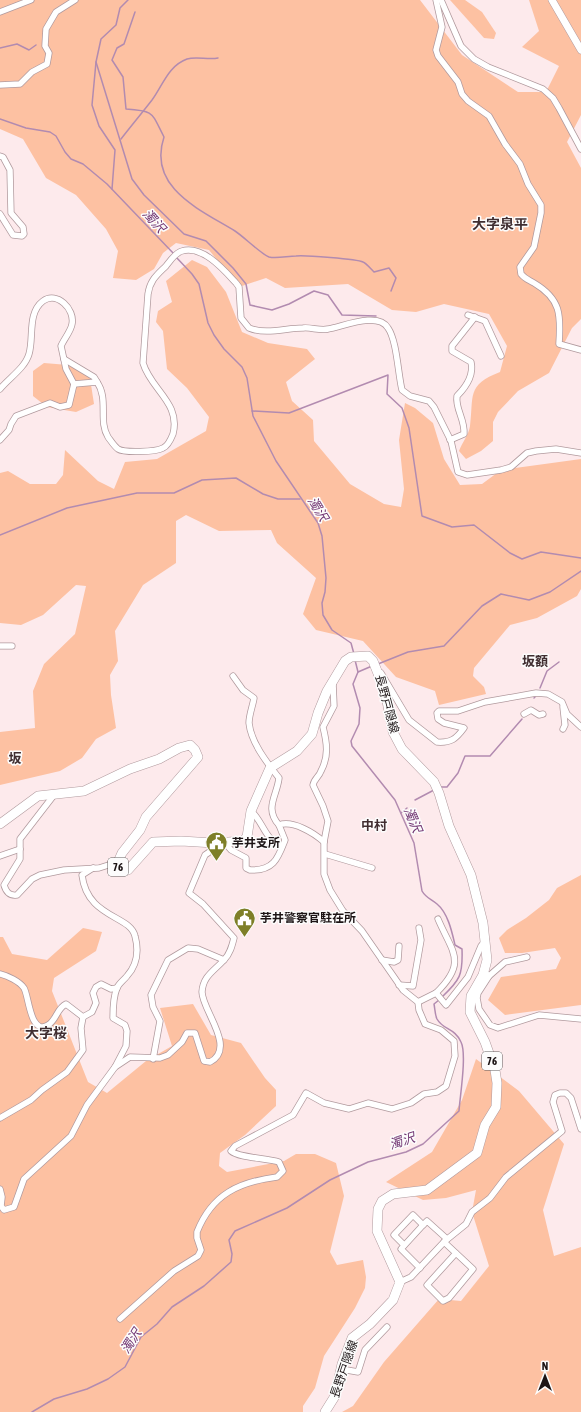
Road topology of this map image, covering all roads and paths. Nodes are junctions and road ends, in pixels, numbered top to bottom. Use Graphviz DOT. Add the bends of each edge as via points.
graph roads {
  1 [pos="31,0"];
  2 [pos="75,0"];
  3 [pos="436,0"];
  4 [pos="441,0"];
  5 [pos="552,0"];
  6 [pos="0,12"];
  7 [pos="581,50"];
  8 [pos="0,85"];
  9 [pos="581,148"];
  10 [pos="0,156"];
  11 [pos="0,214"];
  12 [pos="468,315"];
  13 [pos="475,317"];
  14 [pos="581,350"];
  15 [pos="501,356"];
  16 [pos="64,359"];
  17 [pos="97,382"];
  18 [pos="74,384"];
  19 [pos="0,389"];
  20 [pos="0,440"];
  21 [pos="450,440"];
  22 [pos="581,453"];
  23 [pos="0,646"];
  24 [pos="12,646"];
  25 [pos="377,669"];
  26 [pos="234,676"];
  27 [pos="333,683"];
  28 [pos="563,705"];
  29 [pos="524,714"];
  30 [pos="543,714"];
  31 [pos="581,727"];
  32 [pos="563,729"];
  33 [pos="270,768"];
  34 [pos="54,794"];
  35 [pos="251,811"];
  36 [pos="0,824"];
  37 [pos="279,825"];
  38 [pos="224,842"];
  39 [pos="324,842"];
  40 [pos="282,846"];
  41 [pos="20,849"];
  42 [pos="325,854"];
  43 [pos="0,856"];
  44 [pos="118,862"];
  45 [pos="93,868"];
  46 [pos="372,868"];
  47 [pos="438,919"];
  48 [pos="419,928"];
  49 [pos="486,940"];
  50 [pos="399,946"];
  51 [pos="527,957"];
  52 [pos="224,960"];
  53 [pos="382,960"];
  54 [pos="0,974"];
  55 [pos="487,974"];
  56 [pos="399,985"];
  57 [pos="117,988"];
  58 [pos="437,994"];
  59 [pos="418,1002"];
  60 [pos="84,1017"];
  61 [pos="581,1019"];
  62 [pos="153,1059"];
  63 [pos="115,1067"];
  64 [pos="0,1118"];
  65 [pos="581,1129"];
  66 [pos="0,1189"];
  67 [pos="423,1225"];
  68 [pos="446,1240"];
  69 [pos="404,1246"];
  70 [pos="456,1253"];
  71 [pos="420,1268"];
  72 [pos="400,1282"];
  73 [pos="120,1319"];
  74 [pos="387,1327"];
  75 [pos="341,1369"];
  76 [pos="325,1412"];
  1 -- 6 [label="street"];
  2 -- 8 [label="street" via="56,12 46,29 45,46 49,53 46,64 32,72 20,84"];
  3 -- 14 [label="street" via="442,27 436,50 438,56 458,82 462,94 489,116 520,164 540,205 541,213 534,247 520,267 521,274 551,296 558,306 561,321 559,344"];
  4 -- 9 [label="street" via="461,46 488,67 543,89 553,98"];
  5 -- 7 [label="street"];
  10 -- 11 [label="street" via="10,170 12,213 23,227 24,234 13,235"];
  12 -- 13 [label="street"];
  13 -- 15 [label="street" via="485,321 489,327"];
  13 -- 21 [label="street" via="452,346 452,351 471,362 472,369 466,386 457,396 464,434"];
  16 -- 17 [label="street" via="94,377"];
  16 -- 18 [label="street"];
  16 -- 19 [label="street" via="61,346 72,319 61,300 49,298 43,301 35,313 29,354 21,368"];
  17 -- 18 [label="street"];
  17 -- 21 [label="street" via="105,405 103,428 118,449 125,452 157,450 170,442 173,421 169,402 152,384 143,363 148,294 154,277 176,255 182,251 192,252 214,260 239,287 241,318 249,328 326,330 353,322 377,321 385,324 392,339 402,390 410,396 429,401"];
  18 -- 20 [label="street" via="69,405 60,407 50,403 16,416"];
  21 -- 22 [label="street" via="456,471 467,475 511,467 527,453 536,451 556,449"];
  23 -- 24 [label="street"];
  25 -- 27 [label="main road, 長野戸隠線 / 76" via="368,656 351,657 345,661"];
  25 -- 28 [label="street" via="409,720 437,742 451,741 458,737 464,728 438,719 436,713 439,711 458,711 485,702 536,693 548,694"];
  25 -- 49 [label="main road, 長野戸隠線 / 76" via="385,691 393,732 402,748 434,782 439,793 446,817 471,875"];
  26 -- 33 [label="street" via="243,690 254,698 249,722 253,736"];
  27 -- 33 [label="main road, 長野戸隠線 / 76" via="327,691 307,742"];
  27 -- 39 [label="street" via="334,706 323,727 328,753 321,773 313,782 328,821"];
  28 -- 31 [label="street" via="567,714"];
  28 -- 32 [label="street"];
  29 -- 30 [label="street" via="531,710 539,716"];
  33 -- 35 [label="main road, 76"];
  33 -- 37 [label="street" via="279,778 272,800 273,817"];
  34 -- 36 [label="main road, 76" via="38,796"];
  34 -- 41 [label="street" via="20,839"];
  34 -- 44 [label="main road, 76" via="84,791 179,748 190,745 195,750 198,757 146,817"];
  35 -- 38 [label="main road, 76" via="245,840 238,843"];
  35 -- 40 [label="street" via="270,839"];
  37 -- 39 [label="street" via="289,823"];
  37 -- 40 [label="street" via="285,840"];
  38 -- 40 [label="street" via="231,850 246,858 246,868 257,871 273,864 280,856"];
  38 -- 44 [label="main road, 76" via="153,842 128,870 118,867"];
  38 -- 52 [label="street" via="205,855 189,893 234,938 232,948"];
  39 -- 42 [label="street"];
  41 -- 43 [label="street"];
  41 -- 45 [label="street" via="20,859 4,885 7,892 12,895 17,895 32,879 40,875"];
  42 -- 46 [label="street"];
  42 -- 53 [label="street" via="324,874 330,890 343,911 362,931"];
  44 -- 45 [label="street"];
  45 -- 57 [label="street" via="82,875 89,898 99,908 128,926 135,935 136,962"];
  47 -- 58 [label="street" via="455,957 454,969"];
  48 -- 56 [label="street" via="421,940 413,986"];
  49 -- 55 [label="main road, 長野戸隠線 / 76"];
  49 -- 58 [label="street" via="468,977 446,1005"];
  50 -- 53 [label="street" via="398,960"];
  51 -- 55 [label="street" via="505,962"];
  52 -- 62 [label="street" via="198,948 188,948 168,960 151,995 160,1021"];
  52 -- 62 [label="street" via="206,977 202,992 218,1034 218,1056 210,1062 204,1061 195,1033 191,1032 187,1033 182,1042 168,1055"];
  53 -- 56 [label="street"];
  54 -- 60 [label="street" via="23,987 33,1020 38,1025 49,1025 66,1004"];
  55 -- 61 [label="street" via="477,998 479,1009 490,1025 498,1028 539,1015"];
  55 -- 72 [label="main road, 長野戸隠線 / 76" via="471,996 470,1012 496,1070 496,1106 485,1125 477,1153 427,1190 393,1194 382,1201 378,1209 377,1231"];
  56 -- 59 [label="street"];
  57 -- 60 [label="street" via="111,989 101,984 96,987 93,993 96,1003 92,1012"];
  57 -- 63 [label="street" via="113,1018 125,1025 128,1031 126,1046"];
  58 -- 59 [label="street"];
  59 -- 73 [label="street" via="425,1024 441,1030 454,1041 455,1056 446,1086 392,1109 368,1103 349,1109 324,1103 306,1093 293,1115 231,1151 238,1155 279,1162 283,1171 277,1177 231,1189 217,1201 197,1232 196,1238 201,1250 198,1256 174,1271"];
  60 -- 64 [label="street" via="81,1028 83,1050 67,1072 31,1100"];
  62 -- 63 [label="street" via="130,1058"];
  63 -- 66 [label="street" via="87,1105 71,1136 24,1180 14,1207 4,1210 1,1206"];
  65 -- 68 [label="street" via="571,1098 566,1093 555,1095 553,1102 562,1131 506,1177 490,1198 472,1212 466,1224"];
  67 -- 68 [label="street" via="427,1221"];
  67 -- 69 [label="street"];
  67 -- 69 [label="street" via="413,1215 394,1235"];
  68 -- 70 [label="street"];
  68 -- 71 [label="street"];
  69 -- 71 [label="street" via="401,1249"];
  70 -- 70 [label="street" via="473,1269 449,1298 443,1301 427,1286"];
  71 -- 72 [label="street" via="411,1277"];
  72 -- 75 [label="main road, 長野戸隠線" via="393,1300 352,1338"];
  74 -- 75 [label="street" via="365,1350 358,1372"];
  75 -- 76 [label="main road, 長野戸隠線" via="335,1396"];
}
